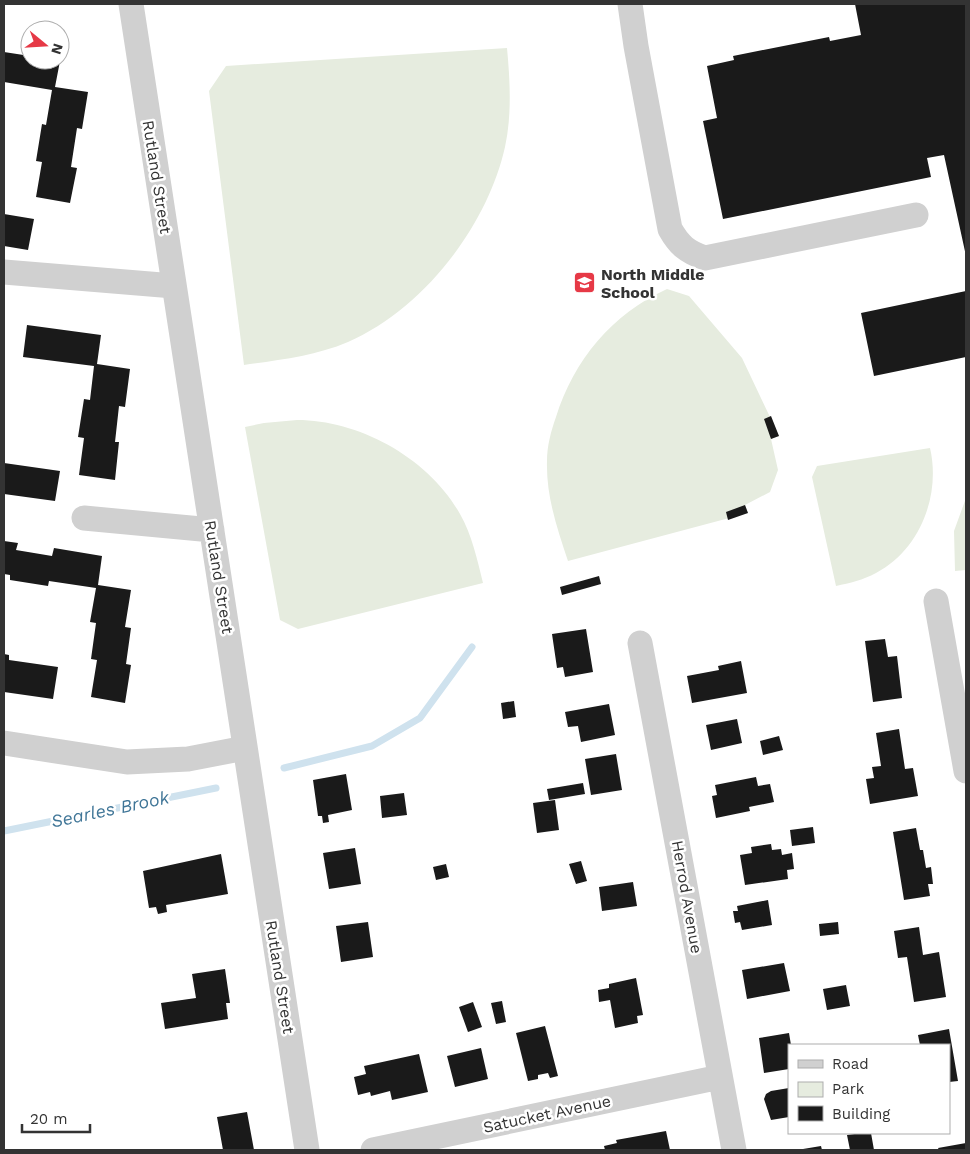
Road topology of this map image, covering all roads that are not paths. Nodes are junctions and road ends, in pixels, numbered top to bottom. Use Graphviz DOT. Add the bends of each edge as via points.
graph roads {
  1 [pos="131,4"];
  2 [pos="630,4"];
  3 [pos="916,215"];
  4 [pos="4,272"];
  5 [pos="174,286"];
  6 [pos="84,518"];
  7 [pos="212,530"];
  8 [pos="936,601"];
  9 [pos="640,643"];
  10 [pos="4,743"];
  11 [pos="245,748"];
  12 [pos="966,771"];
  13 [pos="720,1077"];
  14 [pos="307,1150"];
  15 [pos="374,1150"];
  16 [pos="734,1150"];
  1 -- 5 [label="street, Rutland Street"];
  2 -- 3 [label="street" via="670,229 679,244 690,253 705,258"];
  4 -- 5 [label="street"];
  5 -- 7 [label="street, Rutland Street"];
  6 -- 7 [label="street"];
  7 -- 11 [label="street, Rutland Street"];
  8 -- 12 [label="street"];
  9 -- 13 [label="street, Herrod Avenue"];
  10 -- 11 [label="street" via="128,762 188,759"];
  11 -- 14 [label="street, Rutland Street"];
  13 -- 15 [label="street, Satucket Avenue"];
  13 -- 16 [label="street, Herrod Avenue"];
}
